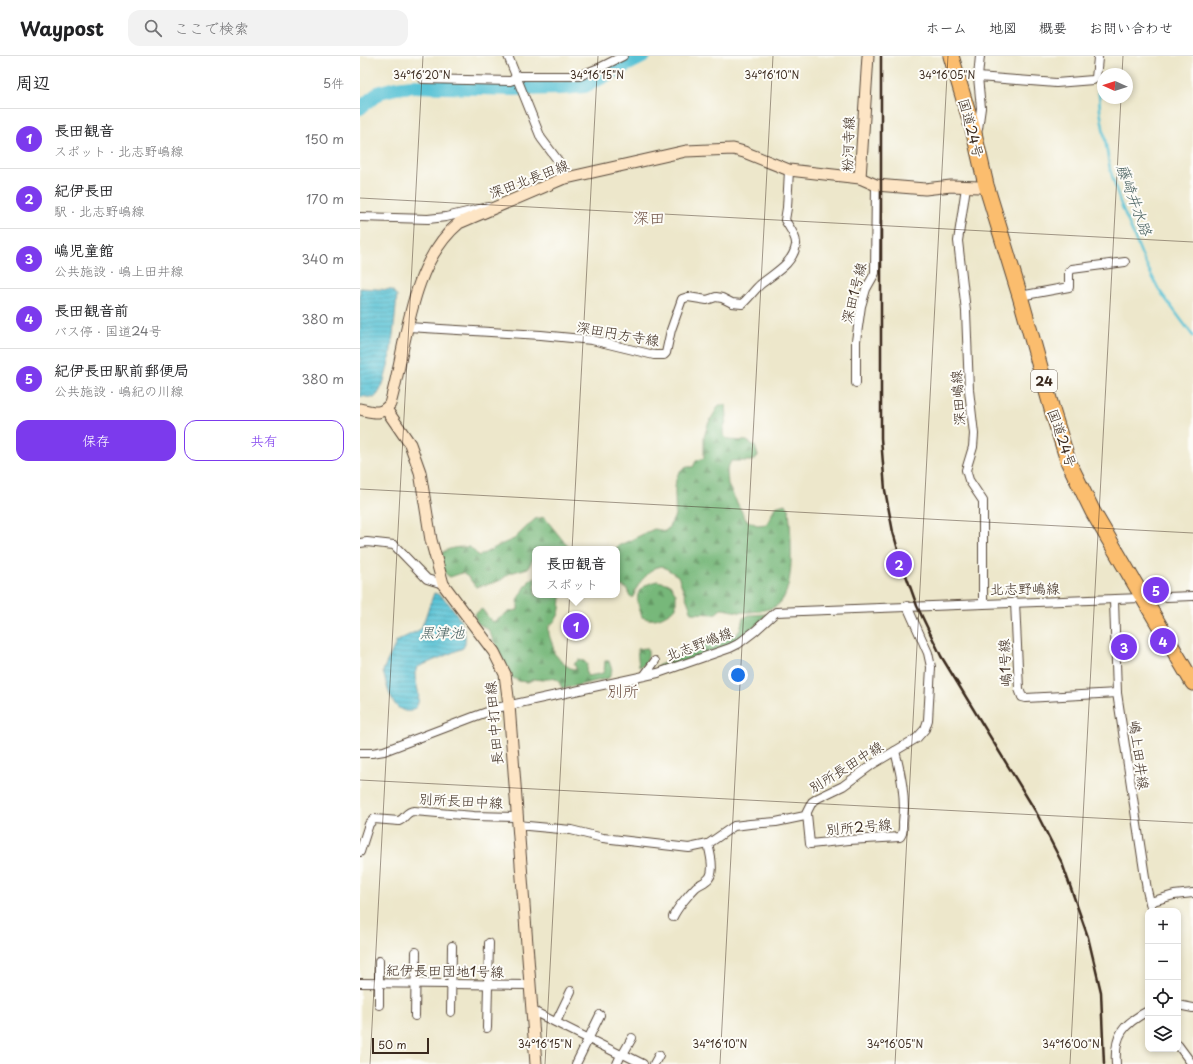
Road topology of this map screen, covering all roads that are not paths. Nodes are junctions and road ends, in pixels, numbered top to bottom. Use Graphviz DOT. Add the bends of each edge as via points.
graph roads {
  1 [pos="508,56"];
  2 [pos="623,56"];
  3 [pos="868,56"];
  4 [pos="951,56"];
  5 [pos="980,56"];
  6 [pos="1098,58"];
  7 [pos="978,77"];
  8 [pos="423,79"];
  9 [pos="517,80"];
  10 [pos="974,133"];
  11 [pos="789,170"];
  12 [pos="860,178"];
  13 [pos="562,179"];
  14 [pos="876,185"];
  15 [pos="986,185"];
  16 [pos="966,187"];
  17 [pos="501,205"];
  18 [pos="360,217"];
  19 [pos="1125,262"];
  20 [pos="1020,296"];
  21 [pos="408,327"];
  22 [pos="856,383"];
  23 [pos="360,409"];
  24 [pos="386,409"];
  25 [pos="360,543"];
  26 [pos="443,584"];
  27 [pos="1193,596"];
  28 [pos="1143,599"];
  29 [pos="1114,600"];
  30 [pos="1015,602"];
  31 [pos="983,603"];
  32 [pos="907,606"];
  33 [pos="655,661"];
  34 [pos="644,676"];
  35 [pos="1193,683"];
  36 [pos="1118,693"];
  37 [pos="509,706"];
  38 [pos="895,751"];
  39 [pos="360,753"];
  40 [pos="808,814"];
  41 [pos="517,821"];
  42 [pos="708,844"];
  43 [pos="360,852"];
  44 [pos="1193,894"];
  45 [pos="1150,902"];
  46 [pos="1151,908"];
  47 [pos="673,917"];
  48 [pos="489,943"];
  49 [pos="452,946"];
  50 [pos="416,952"];
  51 [pos="379,961"];
  52 [pos="360,983"];
  53 [pos="379,983"];
  54 [pos="415,984"];
  55 [pos="451,985"];
  56 [pos="488,985"];
  57 [pos="530,986"];
  58 [pos="571,991"];
  59 [pos="379,1005"];
  60 [pos="1181,1006"];
  61 [pos="1193,1008"];
  62 [pos="533,1011"];
  63 [pos="450,1012"];
  64 [pos="1145,1014"];
  65 [pos="600,1015"];
  66 [pos="415,1016"];
  67 [pos="556,1022"];
  68 [pos="487,1028"];
  69 [pos="632,1038"];
  70 [pos="589,1039"];
  71 [pos="1181,1049"];
  72 [pos="622,1055"];
  73 [pos="659,1055"];
  74 [pos="536,1064"];
  75 [pos="576,1064"];
  76 [pos="617,1064"];
  77 [pos="643,1064"];
  78 [pos="654,1064"];
  79 [pos="1116,1064"];
  80 [pos="1192,1064"];
  1 -- 9 [label="street"];
  2 -- 9 [label="street" via="579,76"];
  3 -- 12 [label="street, 粉河寺線"];
  4 -- 10 [label="highway, 国道24号 / 24"];
  5 -- 7 [label="street"];
  6 -- 7 [label="street" via="1096,78 1093,80 1056,83"];
  7 -- 10 [label="street" via="982,108 978,129"];
  8 -- 9 [label="street"];
  9 -- 13 [label="street" via="541,138 559,162"];
  10 -- 15 [label="highway, 国道24号 / 24"];
  11 -- 12 [label="street, 深田北長田線"];
  11 -- 13 [label="street, 深田北長田線" via="744,152 720,149 686,151"];
  11 -- 21 [label="street, 深田円方寺線" via="785,220 796,245 784,267 760,284 742,304 716,297 707,300 688,297 682,299 664,355 654,355 592,340"];
  12 -- 14 [label="street, 粉河寺線"];
  13 -- 17 [label="street, 深田北長田線"];
  14 -- 16 [label="street, 粉河寺線" via="925,189"];
  14 -- 22 [label="street, 深田1号線" via="875,273 866,289 860,312 856,341"];
  15 -- 16 [label="street, 粉河寺線"];
  15 -- 20 [label="highway, 国道24号 / 24"];
  16 -- 31 [label="street, 深田嶋線" via="958,241 966,311 969,390 974,434 966,470 969,480 983,501"];
  17 -- 18 [label="street" via="446,217"];
  17 -- 21 [label="street, 深田北長田線" via="459,223 438,246 426,268 414,300"];
  19 -- 20 [label="street" via="1072,269 1069,272 1069,287"];
  20 -- 28 [label="highway, 国道24号 / 24" via="1068,461 1093,512"];
  21 -- 24 [label="street, 深田北長田線" via="390,404"];
  23 -- 24 [label="street" via="378,412"];
  24 -- 26 [label="street, 長田中打田線" via="410,444 420,472 431,540"];
  25 -- 26 [label="street" via="394,545 427,579"];
  26 -- 37 [label="street, 長田中打田線" via="494,652 505,674"];
  27 -- 28 [label="street, 北志野嶋線"];
  28 -- 29 [label="street, 北志野嶋線"];
  28 -- 35 [label="highway, 国道24号 / 24"];
  29 -- 30 [label="street, 北志野嶋線"];
  29 -- 36 [label="street, 嶋上田井線"];
  30 -- 31 [label="street, 北志野嶋線"];
  30 -- 36 [label="street, 嶋1号線" via="1019,689 1022,697"];
  31 -- 32 [label="street, 北志野嶋線"];
  32 -- 34 [label="street, 北志野嶋線" via="776,612 755,631 730,648"];
  32 -- 38 [label="street, 別所長田中線" via="928,653 932,667 931,688 925,729"];
  33 -- 34 [label="street"];
  34 -- 37 [label="street, 北志野嶋線"];
  36 -- 45 [label="street, 嶋上田井線"];
  37 -- 39 [label="street, 北志野嶋線" via="384,751"];
  37 -- 41 [label="street, 長田中打田線"];
  38 -- 40 [label="street, 別所長田中線" via="843,786 812,802"];
  38 -- 40 [label="street, 別所2号線" via="903,788 905,817 900,837 811,844"];
  40 -- 42 [label="street, 別所長田中線" via="801,818 734,826"];
  41 -- 42 [label="street, 別所長田中線" via="660,846 689,848"];
  41 -- 43 [label="street, 別所長田中線" via="414,811 407,813 399,822 374,819 369,824"];
  41 -- 57 [label="street, 長田中打田線"];
  42 -- 47 [label="street" via="712,865 710,878 696,888"];
  44 -- 45 [label="street" via="1174,895"];
  45 -- 46 [label="street, 嶋上田井線"];
  48 -- 56 [label="street"];
  49 -- 55 [label="street"];
  50 -- 54 [label="street"];
  51 -- 53 [label="street"];
  52 -- 53 [label="street, 紀伊長田団地1号線"];
  53 -- 54 [label="street, 紀伊長田団地1号線"];
  53 -- 59 [label="street"];
  54 -- 55 [label="street, 紀伊長田団地1号線"];
  54 -- 66 [label="street"];
  55 -- 56 [label="street, 紀伊長田団地1号線"];
  55 -- 63 [label="street"];
  56 -- 57 [label="street, 紀伊長田団地1号線"];
  56 -- 68 [label="street"];
  57 -- 62 [label="street, 長田中打田線"];
  58 -- 67 [label="street"];
  60 -- 61 [label="street"];
  62 -- 67 [label="street"];
  62 -- 74 [label="street, 長田中打田線"];
  64 -- 79 [label="street" via="1126,1025 1121,1033 1115,1049"];
  65 -- 70 [label="street"];
  67 -- 70 [label="street"];
  69 -- 72 [label="street"];
  70 -- 72 [label="street"];
  70 -- 75 [label="street"];
  71 -- 80 [label="street"];
  72 -- 76 [label="street"];
  72 -- 77 [label="street"];
  73 -- 78 [label="street"];
}
